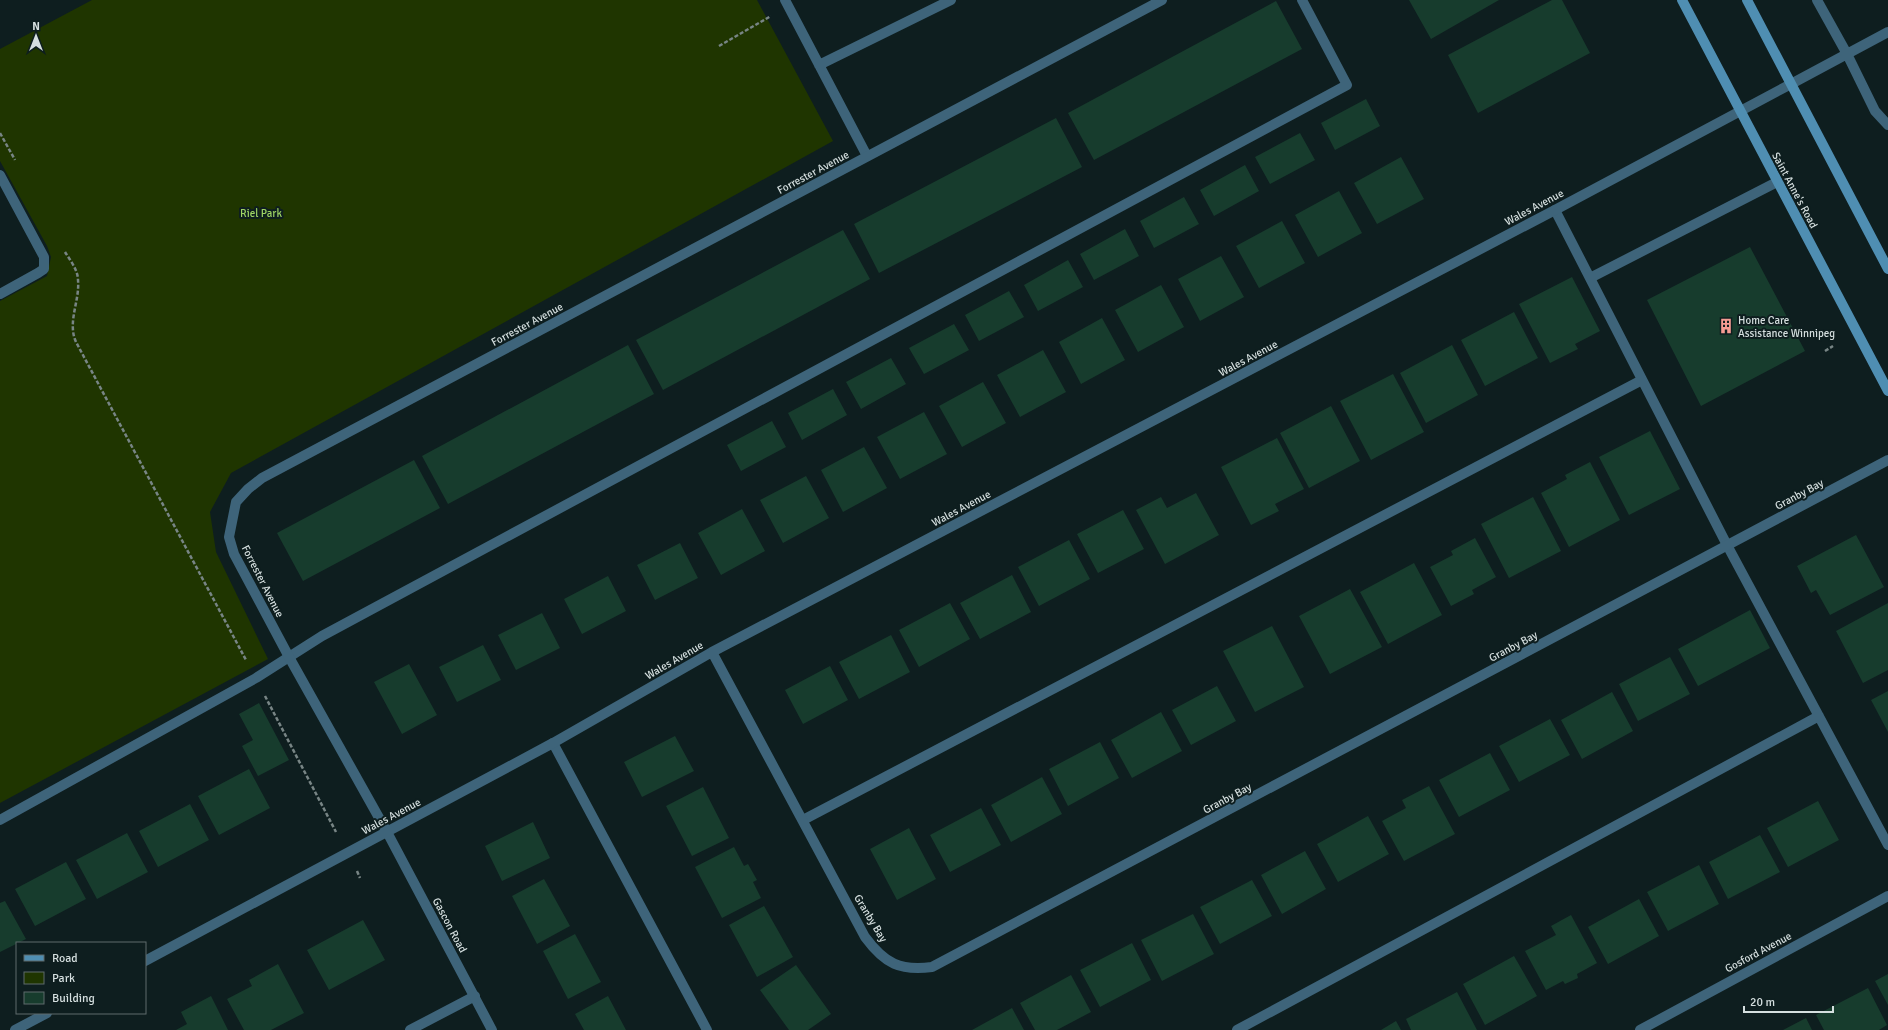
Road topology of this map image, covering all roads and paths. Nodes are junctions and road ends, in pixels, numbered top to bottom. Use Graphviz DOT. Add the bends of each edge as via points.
graph roads {
  1 [pos="951,0"];
  2 [pos="1162,0"];
  3 [pos="1302,0"];
  4 [pos="1682,0"];
  5 [pos="1747,0"];
  6 [pos="1817,0"];
  7 [pos="787,3"];
  8 [pos="1888,32"];
  9 [pos="719,46"];
  10 [pos="1847,54"];
  11 [pos="820,65"];
  12 [pos="1791,84"];
  13 [pos="1740,111"];
  14 [pos="1888,125"];
  15 [pos="0,134"];
  16 [pos="867,156"];
  17 [pos="15,161"];
  18 [pos="0,175"];
  19 [pos="1778,182"];
  20 [pos="1555,210"];
  21 [pos="64,250"];
  22 [pos="1888,269"];
  23 [pos="1590,278"];
  24 [pos="0,294"];
  25 [pos="1833,346"];
  26 [pos="1825,351"];
  27 [pos="1642,380"];
  28 [pos="1888,391"];
  29 [pos="1888,460"];
  30 [pos="1727,545"];
  31 [pos="712,652"];
  32 [pos="289,657"];
  33 [pos="248,663"];
  34 [pos="264,693"];
  35 [pos="1819,716"];
  36 [pos="553,744"];
  37 [pos="0,820"];
  38 [pos="803,820"];
  39 [pos="336,832"];
  40 [pos="388,832"];
  41 [pos="1888,845"];
  42 [pos="1888,896"];
  43 [pos="146,960"];
  44 [pos="474,996"];
  45 [pos="44,1014"];
  46 [pos="15,1030"];
  47 [pos="410,1030"];
  48 [pos="492,1030"];
  49 [pos="707,1030"];
  50 [pos="1237,1030"];
  51 [pos="1640,1030"];
  1 -- 11 [label="street"];
  2 -- 16 [label="street, Forrester Avenue"];
  3 -- 32 [label="street" via="1347,85 322,636"];
  4 -- 13 [label="main road, Saint Anne's Road"];
  5 -- 12 [label="main road"];
  6 -- 10 [label="street"];
  7 -- 9 [label="path"];
  7 -- 11 [label="street"];
  8 -- 10 [label="street, Wales Avenue"];
  10 -- 12 [label="street, Wales Avenue"];
  10 -- 14 [label="street" via="1875,111"];
  11 -- 16 [label="street"];
  12 -- 13 [label="street, Wales Avenue"];
  12 -- 22 [label="main road"];
  13 -- 19 [label="main road, Saint Anne's Road"];
  13 -- 20 [label="street, Wales Avenue"];
  15 -- 17 [label="path"];
  16 -- 32 [label="street, Forrester Avenue" via="262,478 248,489 236,502 229,537 234,554"];
  18 -- 24 [label="street" via="44,257 44,269"];
  19 -- 23 [label="street"];
  19 -- 28 [label="main road, Saint Anne's Road"];
  20 -- 23 [label="street"];
  20 -- 31 [label="street, Wales Avenue"];
  21 -- 33 [label="path" via="78,280 73,326 76,342"];
  23 -- 27 [label="street"];
  25 -- 26 [label="path"];
  27 -- 30 [label="street"];
  27 -- 38 [label="street"];
  29 -- 30 [label="street, Granby Bay"];
  30 -- 35 [label="street"];
  30 -- 38 [label="street, Granby Bay" via="932,967 900,967 874,950"];
  31 -- 36 [label="street, Wales Avenue"];
  31 -- 38 [label="street, Granby Bay"];
  32 -- 37 [label="street" via="249,682"];
  32 -- 40 [label="street, Forrester Avenue"];
  34 -- 39 [label="path"];
  35 -- 41 [label="street"];
  35 -- 50 [label="street"];
  36 -- 40 [label="street, Wales Avenue"];
  36 -- 49 [label="street"];
  40 -- 43 [label="street, Wales Avenue"];
  40 -- 44 [label="street, Gascon Road"];
  42 -- 51 [label="street, Gosford Avenue"];
  44 -- 47 [label="street"];
  44 -- 48 [label="street, Gascon Road"];
  45 -- 46 [label="street"];
}
